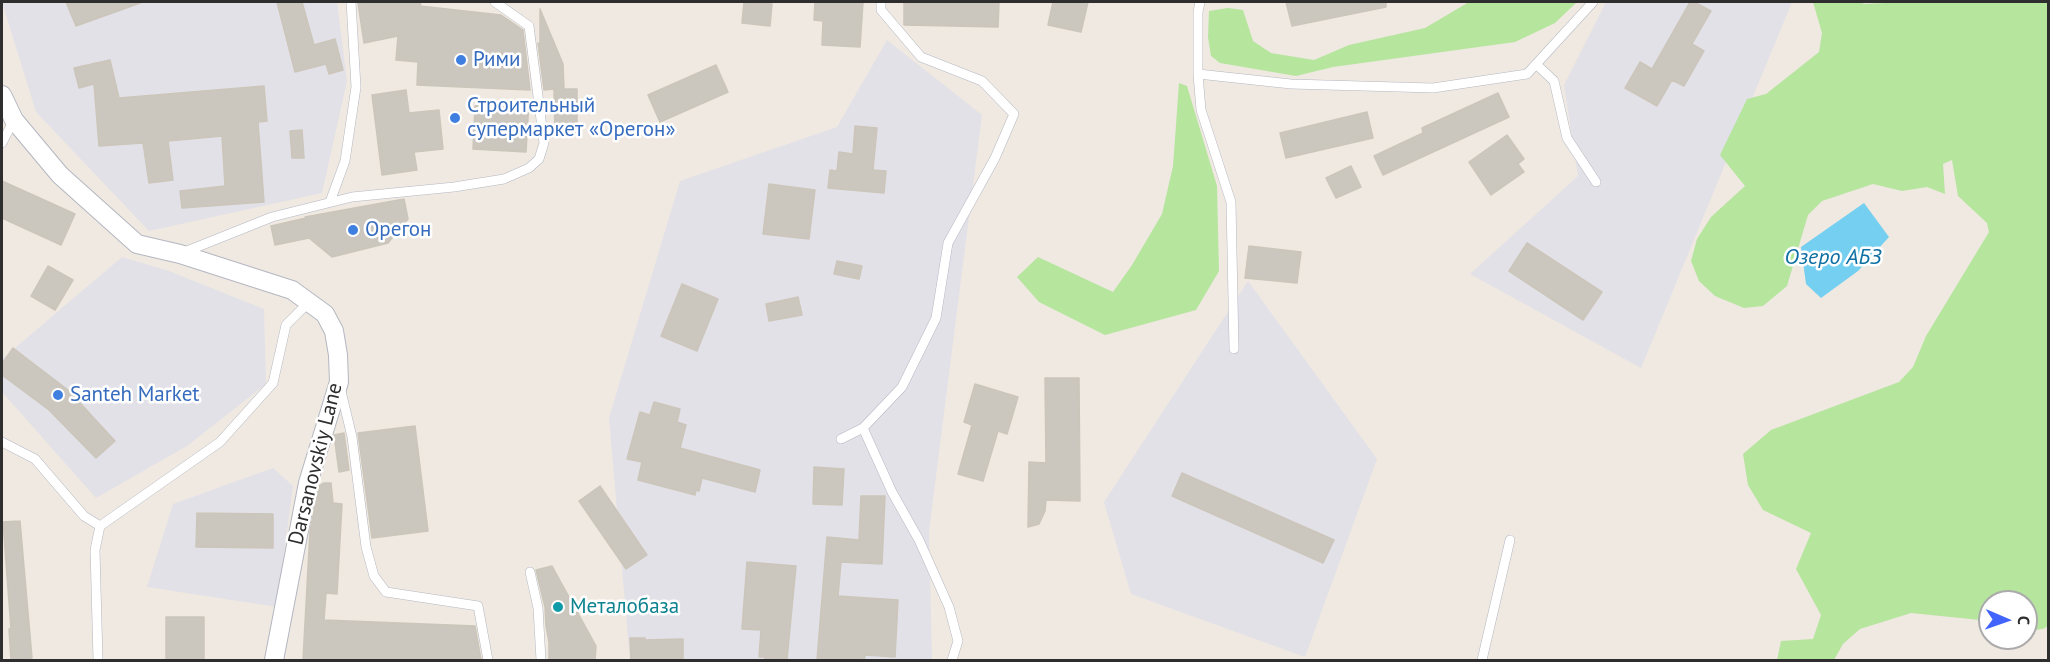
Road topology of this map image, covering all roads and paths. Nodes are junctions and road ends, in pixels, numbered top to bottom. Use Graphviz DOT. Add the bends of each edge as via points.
graph roads {
  1 [pos="351,2"];
  2 [pos="495,2"];
  3 [pos="881,2"];
  4 [pos="1200,2"];
  5 [pos="1593,2"];
  6 [pos="1536,64"];
  7 [pos="1198,74"];
  8 [pos="2,95"];
  9 [pos="14,120"];
  10 [pos="2,143"];
  11 [pos="1596,182"];
  12 [pos="330,202"];
  13 [pos="180,254"];
  14 [pos="309,302"];
  15 [pos="1234,349"];
  16 [pos="339,382"];
  17 [pos="863,428"];
  18 [pos="841,439"];
  19 [pos="2,442"];
  20 [pos="100,526"];
  21 [pos="1510,540"];
  22 [pos="530,572"];
  23 [pos="98,660"];
  24 [pos="274,660"];
  25 [pos="488,660"];
  26 [pos="541,660"];
  27 [pos="952,660"];
  28 [pos="1482,660"];
  1 -- 12 [label="lane" via="356,87 345,161"];
  2 -- 12 [label="lane" via="529,26 544,143 539,159 504,179"];
  3 -- 17 [label="lane" via="881,10 921,57 982,81 1014,114 995,158 948,243 936,318 902,387"];
  4 -- 7 [label="lane"];
  5 -- 6 [label="lane"];
  6 -- 7 [label="lane" via="1527,74 1433,88 1291,84"];
  6 -- 11 [label="lane" via="1554,81 1567,138"];
  7 -- 15 [label="lane" via="1201,110 1231,202"];
  8 -- 9 [label="street, Darsanovskiy Lane"];
  9 -- 10 [label="lane"];
  9 -- 13 [label="street, Darsanovskiy Lane" via="60,175 137,244"];
  12 -- 13 [label="lane" via="272,217"];
  13 -- 14 [label="street, Darsanovskiy Lane" via="292,290"];
  14 -- 16 [label="street, Darsanovskiy Lane" via="325,314 334,331"];
  14 -- 20 [label="lane" via="286,325 273,383 220,442"];
  16 -- 24 [label="street, Darsanovskiy Lane" via="308,483"];
  16 -- 25 [label="lane" via="352,437 365,540 374,576 386,592 478,606"];
  17 -- 18 [label="lane"];
  17 -- 27 [label="lane" via="949,607 958,641"];
  19 -- 20 [label="lane" via="35,459 84,516"];
  20 -- 23 [label="lane" via="95,550"];
  21 -- 28 [label="lane"];
  22 -- 26 [label="lane" via="538,608"];
}
